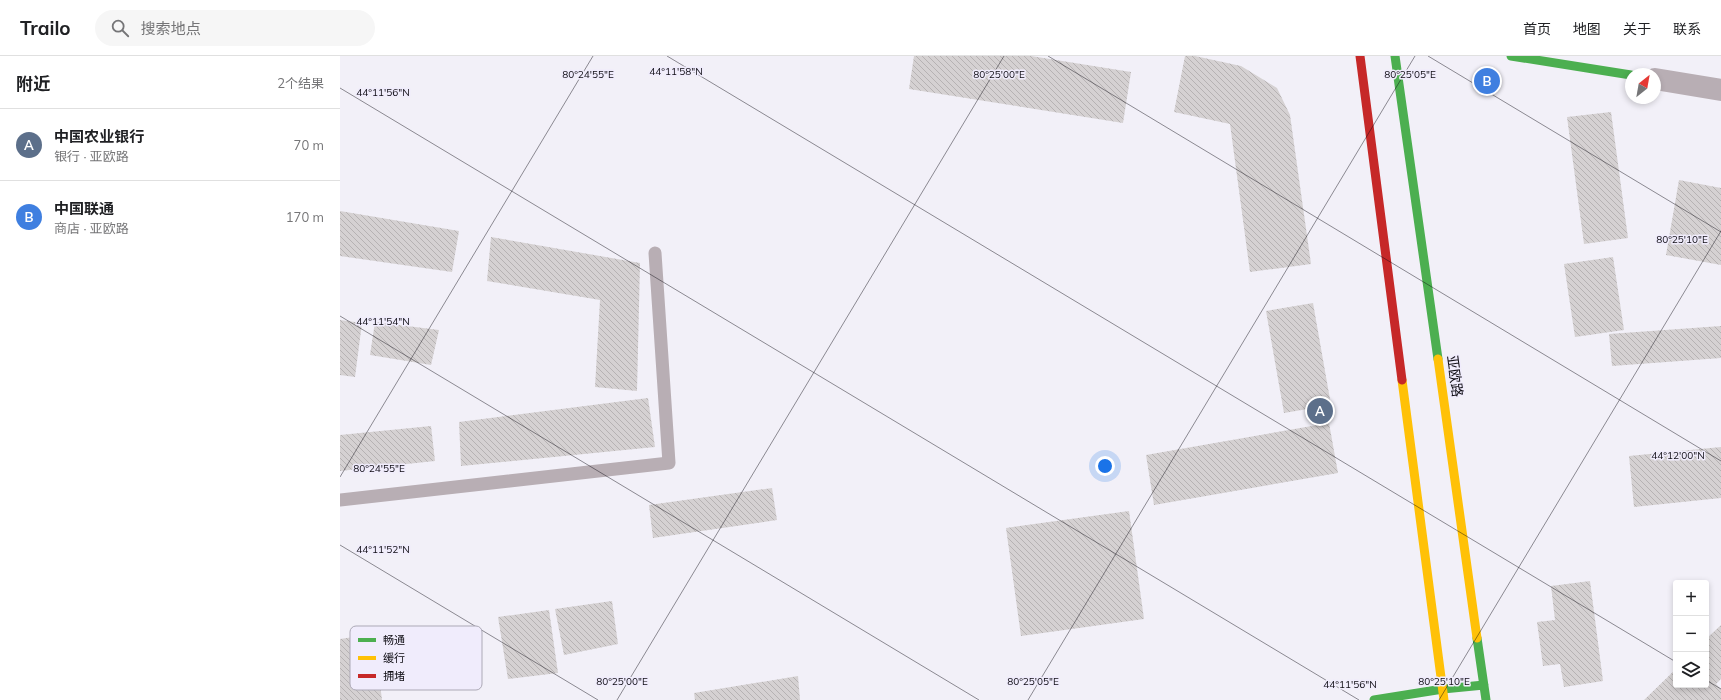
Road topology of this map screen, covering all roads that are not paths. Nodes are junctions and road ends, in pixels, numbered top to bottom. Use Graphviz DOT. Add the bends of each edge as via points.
graph roads {
  1 [pos="1360,56"];
  2 [pos="1395,56"];
  3 [pos="1511,56"];
  4 [pos="1625,74"];
  5 [pos="1661,80"];
  6 [pos="1721,90"];
  7 [pos="654,253"];
  8 [pos="340,500"];
  9 [pos="1484,685"];
  10 [pos="1442,689"];
  11 [pos="1374,700"];
  12 [pos="1444,700"];
  13 [pos="1486,700"];
  1 -- 10 [label="main road"];
  2 -- 9 [label="main road, 亚欧路"];
  3 -- 4 [label="main road"];
  5 -- 6 [label="street"];
  7 -- 8 [label="lane" via="669,463"];
  9 -- 10 [label="main road"];
  9 -- 13 [label="main road, 亚欧路"];
  10 -- 11 [label="main road"];
  10 -- 12 [label="main road"];
}
